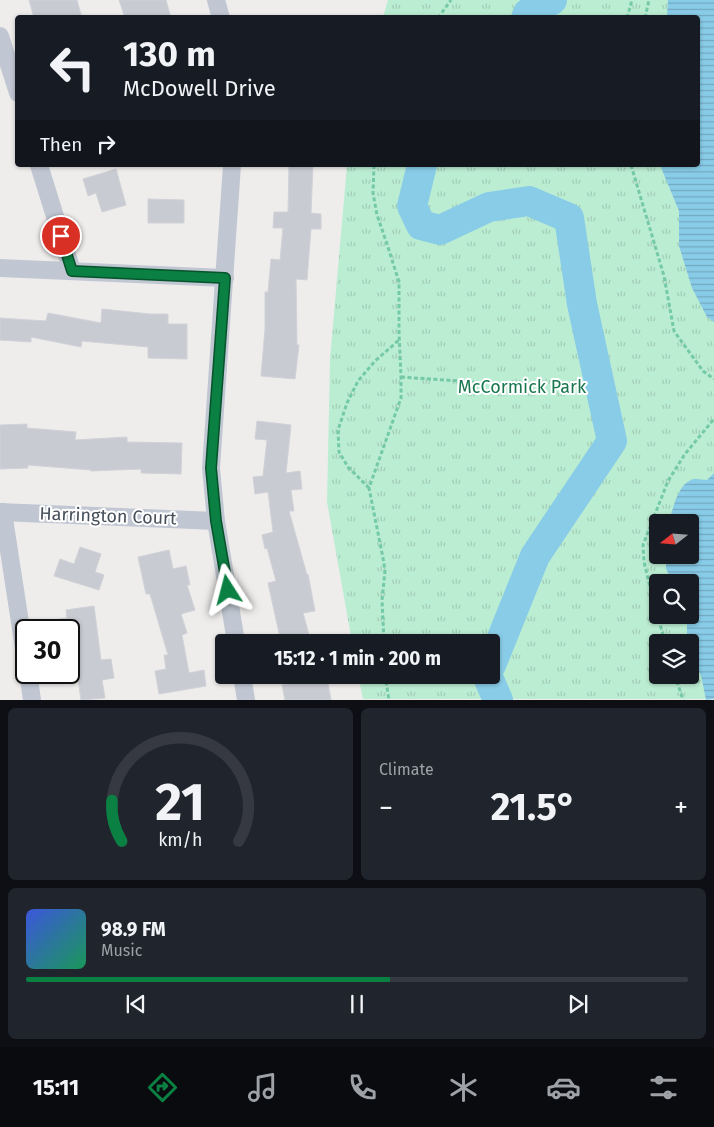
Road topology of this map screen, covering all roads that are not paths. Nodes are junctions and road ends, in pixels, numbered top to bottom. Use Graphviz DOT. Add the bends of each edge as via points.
graph roads {
  1 [pos="216,0"];
  2 [pos="220,15"];
  3 [pos="0,36"];
  4 [pos="15,84"];
  5 [pos="41,167"];
  6 [pos="232,167"];
  7 [pos="0,268"];
  8 [pos="72,271"];
  9 [pos="225,278"];
  10 [pos="2,512"];
  11 [pos="216,521"];
  12 [pos="19,619"];
  13 [pos="235,634"];
  14 [pos="30,684"];
  15 [pos="243,684"];
  16 [pos="32,700"];
  17 [pos="246,700"];
  1 -- 2 [label="street"];
  3 -- 4 [label="street"];
  5 -- 8 [label="street"];
  6 -- 9 [label="street"];
  7 -- 8 [label="street"];
  8 -- 9 [label="street"];
  9 -- 11 [label="street" via="211,468"];
  10 -- 11 [label="street, Harrington Court"];
  10 -- 12 [label="street"];
  11 -- 13 [label="street"];
  14 -- 16 [label="street"];
  15 -- 17 [label="street"];
}
